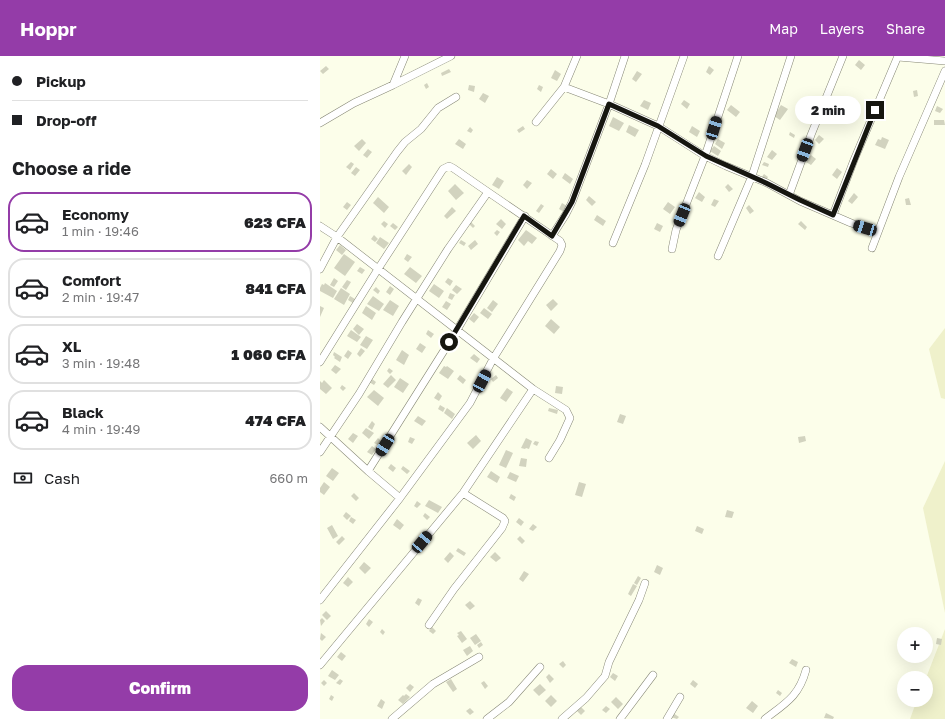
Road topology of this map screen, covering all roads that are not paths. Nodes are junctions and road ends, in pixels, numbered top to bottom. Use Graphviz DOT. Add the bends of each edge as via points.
graph roads {
  1 [pos="405,56"];
  2 [pos="451,56"];
  3 [pos="577,56"];
  4 [pos="625,56"];
  5 [pos="684,56"];
  6 [pos="738,56"];
  7 [pos="791,56"];
  8 [pos="843,56"];
  9 [pos="898,56"];
  10 [pos="945,61"];
  11 [pos="945,71"];
  12 [pos="393,85"];
  13 [pos="564,87"];
  14 [pos="456,97"];
  15 [pos="609,104"];
  16 [pos="321,120"];
  17 [pos="536,122"];
  18 [pos="658,126"];
  19 [pos="706,156"];
  20 [pos="752,176"];
  21 [pos="488,192"];
  22 [pos="789,195"];
  23 [pos="833,215"];
  24 [pos="524,216"];
  25 [pos="320,226"];
  26 [pos="878,232"];
  27 [pos="552,236"];
  28 [pos="338,237"];
  29 [pos="613,243"];
  30 [pos="872,248"];
  31 [pos="672,249"];
  32 [pos="718,256"];
  33 [pos="320,269"];
  34 [pos="378,269"];
  35 [pos="417,298"];
  36 [pos="457,330"];
  37 [pos="493,359"];
  38 [pos="320,362"];
  39 [pos="533,389"];
  40 [pos="323,432"];
  41 [pos="320,452"];
  42 [pos="549,458"];
  43 [pos="368,471"];
  44 [pos="463,493"];
  45 [pos="400,498"];
  46 [pos="645,583"];
  47 [pos="320,600"];
  48 [pos="430,625"];
  49 [pos="479,657"];
  50 [pos="320,665"];
  51 [pos="540,667"];
  52 [pos="806,670"];
  53 [pos="653,675"];
  54 [pos="680,697"];
  55 [pos="392,719"];
  56 [pos="487,719"];
  57 [pos="562,719"];
  58 [pos="620,719"];
  59 [pos="667,719"];
  60 [pos="765,719"];
  1 -- 12 [label="street"];
  2 -- 12 [label="street"];
  3 -- 13 [label="street"];
  4 -- 15 [label="street"];
  5 -- 18 [label="street"];
  6 -- 19 [label="street"];
  7 -- 20 [label="street"];
  8 -- 22 [label="street"];
  9 -- 10 [label="street"];
  9 -- 23 [label="street"];
  11 -- 26 [label="street" via="898,177"];
  12 -- 16 [label="street"];
  13 -- 15 [label="street"];
  13 -- 17 [label="street"];
  14 -- 28 [label="street" via="438,108 421,129 401,147"];
  15 -- 18 [label="street"];
  15 -- 27 [label="street" via="572,202"];
  18 -- 19 [label="street"];
  18 -- 29 [label="street"];
  19 -- 20 [label="street"];
  19 -- 31 [label="street" via="676,230"];
  20 -- 22 [label="street"];
  20 -- 32 [label="street"];
  21 -- 24 [label="street"];
  21 -- 34 [label="street" via="453,168 449,166 443,169"];
  21 -- 35 [label="street"];
  22 -- 23 [label="street"];
  23 -- 26 [label="street"];
  24 -- 27 [label="street"];
  24 -- 36 [label="street"];
  25 -- 28 [label="street"];
  26 -- 30 [label="street"];
  27 -- 37 [label="street" via="561,243 561,248"];
  28 -- 33 [label="street"];
  28 -- 34 [label="street"];
  34 -- 35 [label="street"];
  34 -- 38 [label="street"];
  35 -- 36 [label="street"];
  35 -- 40 [label="street" via="359,394"];
  36 -- 37 [label="street"];
  36 -- 43 [label="street"];
  37 -- 39 [label="street"];
  37 -- 45 [label="street" via="470,403"];
  39 -- 42 [label="street" via="566,410 570,418"];
  39 -- 44 [label="street"];
  40 -- 41 [label="street"];
  40 -- 43 [label="street"];
  43 -- 45 [label="street"];
  44 -- 48 [label="street" via="505,521"];
  44 -- 50 [label="street"];
  45 -- 47 [label="street"];
  46 -- 57 [label="street" via="640,600 609,662 605,676 586,698"];
  49 -- 55 [label="street" via="433,684"];
  51 -- 56 [label="street" via="509,702"];
  52 -- 60 [label="street" via="796,694"];
  53 -- 58 [label="street"];
  54 -- 59 [label="street"];
}
